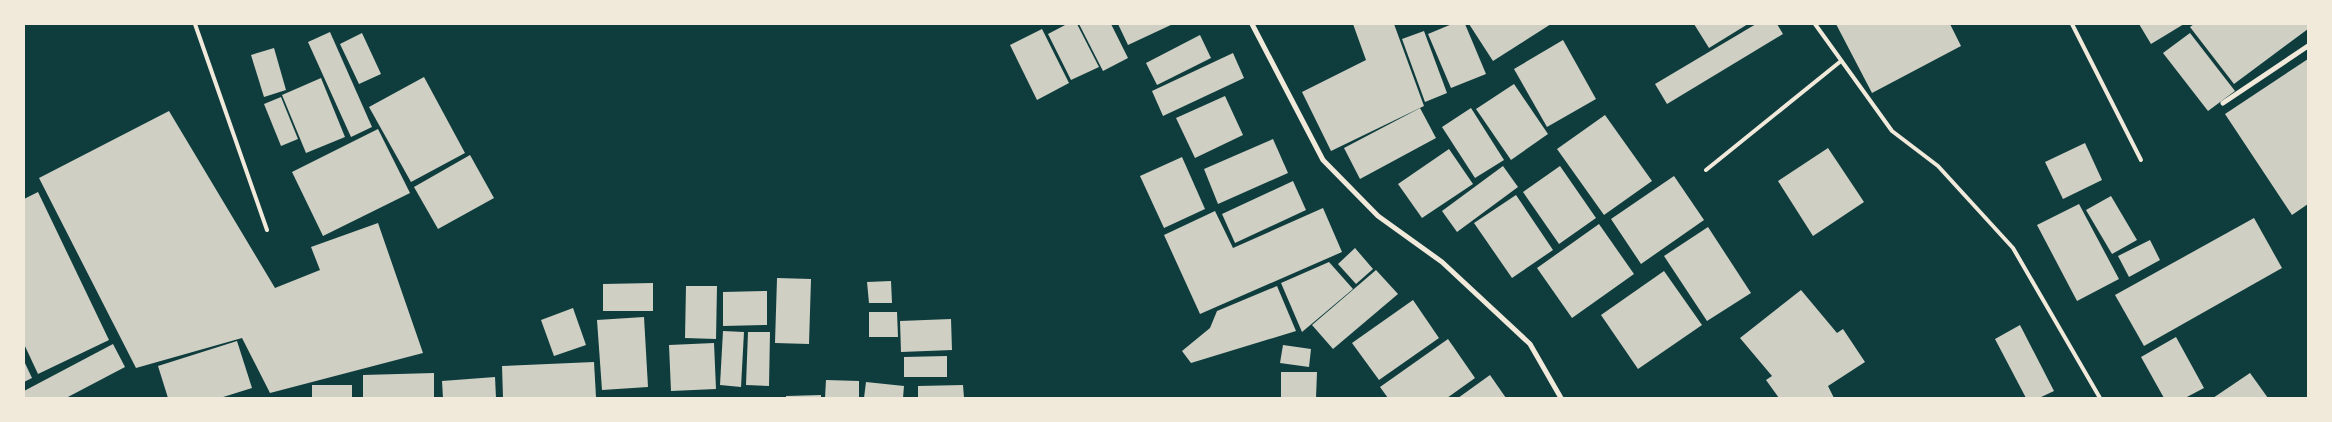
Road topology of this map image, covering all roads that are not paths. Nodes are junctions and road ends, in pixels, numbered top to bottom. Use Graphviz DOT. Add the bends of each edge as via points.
graph roads {
  1 [pos="195,24"];
  2 [pos="1252,24"];
  3 [pos="1815,24"];
  4 [pos="2072,24"];
  5 [pos="2308,46"];
  6 [pos="1841,62"];
  7 [pos="2223,103"];
  8 [pos="2141,160"];
  9 [pos="1706,170"];
  10 [pos="268,230"];
  11 [pos="1561,398"];
  12 [pos="2100,398"];
  1 -- 10 [label="lane"];
  2 -- 11 [label="street" via="1323,160 1378,216 1442,262 1530,344"];
  3 -- 6 [label="lane"];
  4 -- 8 [label="lane"];
  5 -- 7 [label="street"];
  6 -- 9 [label="lane"];
  6 -- 12 [label="lane" via="1892,131 1938,166 2013,248"];
}
